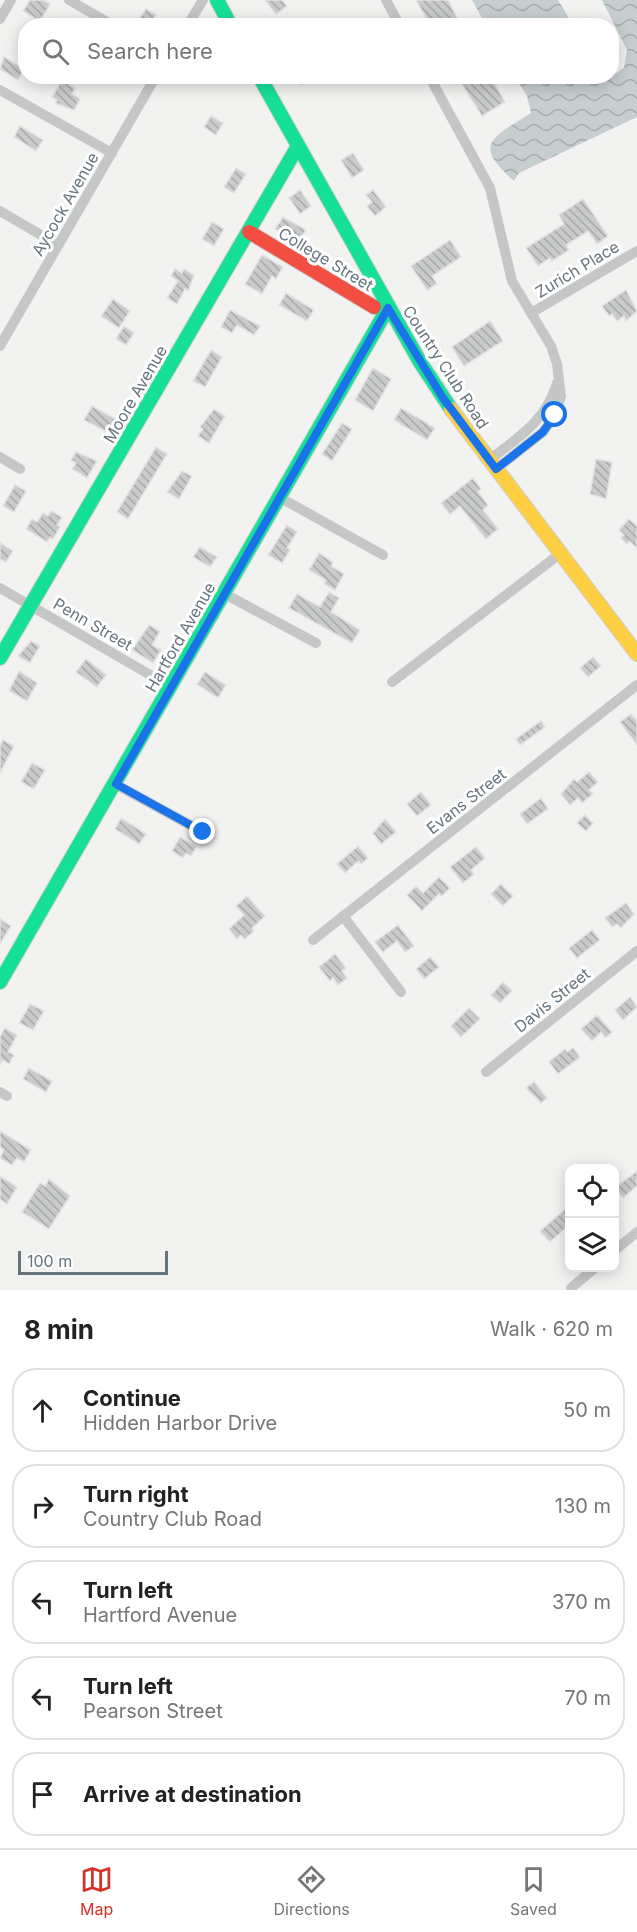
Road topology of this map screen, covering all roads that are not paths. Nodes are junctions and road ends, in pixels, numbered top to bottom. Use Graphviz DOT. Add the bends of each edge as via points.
graph roads {
  1 [pos="11,0"];
  2 [pos="69,0"];
  3 [pos="202,0"];
  4 [pos="217,0"];
  5 [pos="386,0"];
  6 [pos="100,18"];
  7 [pos="192,18"];
  8 [pos="227,18"];
  9 [pos="396,18"];
  10 [pos="0,19"];
  11 [pos="151,84"];
  12 [pos="264,84"];
  13 [pos="433,84"];
  14 [pos="0,90"];
  15 [pos="298,146"];
  16 [pos="112,153"];
  17 [pos="0,212"];
  18 [pos="249,232"];
  19 [pos="58,245"];
  20 [pos="637,251"];
  21 [pos="388,308"];
  22 [pos="531,314"];
  23 [pos="1,339"];
  24 [pos="0,457"];
  25 [pos="493,465"];
  26 [pos="20,469"];
  27 [pos="279,497"];
  28 [pos="561,553"];
  29 [pos="383,555"];
  30 [pos="0,588"];
  31 [pos="223,594"];
  32 [pos="30,606"];
  33 [pos="316,643"];
  34 [pos="637,654"];
  35 [pos="0,658"];
  36 [pos="393,682"];
  37 [pos="637,685"];
  38 [pos="171,687"];
  39 [pos="116,784"];
  40 [pos="203,832"];
  41 [pos="343,916"];
  42 [pos="313,940"];
  43 [pos="637,951"];
  44 [pos="2,973"];
  45 [pos="401,992"];
  46 [pos="486,1072"];
  47 [pos="637,1232"];
  48 [pos="619,1248"];
  49 [pos="590,1272"];
  50 [pos="571,1288"];
  1 -- 10 [label="street"];
  2 -- 6 [label="street"];
  3 -- 7 [label="street"];
  4 -- 8 [label="street"];
  5 -- 9 [label="street"];
  11 -- 16 [label="street, Aycock Avenue"];
  12 -- 15 [label="street, Country Club Road"];
  13 -- 22 [label="street" via="490,188 509,272"];
  14 -- 16 [label="street"];
  15 -- 18 [label="street, Moore Avenue"];
  15 -- 21 [label="street, Country Club Road"];
  16 -- 19 [label="street, Aycock Avenue"];
  17 -- 19 [label="street"];
  18 -- 21 [label="street, College Street" via="374,306"];
  18 -- 32 [label="street, Moore Avenue"];
  19 -- 23 [label="street, Aycock Avenue"];
  20 -- 22 [label="street, Zurich Place"];
  21 -- 25 [label="street, Country Club Road" via="443,398"];
  21 -- 27 [label="street, Hartford Avenue"];
  22 -- 25 [label="street" via="551,346 561,396 555,415 543,432"];
  24 -- 26 [label="street"];
  25 -- 28 [label="street, Country Club Road"];
  27 -- 29 [label="street"];
  27 -- 31 [label="street, Hartford Avenue"];
  28 -- 34 [label="street, Country Club Road"];
  28 -- 36 [label="street"];
  30 -- 32 [label="street, Penn Street"];
  31 -- 33 [label="street"];
  31 -- 38 [label="street, Hartford Avenue"];
  32 -- 35 [label="street, Moore Avenue"];
  32 -- 38 [label="street, Penn Street"];
  37 -- 41 [label="street, Evans Street"];
  38 -- 39 [label="street, Hartford Avenue"];
  39 -- 40 [label="street"];
  39 -- 44 [label="street, Hartford Avenue"];
  41 -- 42 [label="street, Evans Street"];
  41 -- 45 [label="street"];
  43 -- 46 [label="street, Davis Street"];
  47 -- 48 [label="street"];
  49 -- 50 [label="street"];
}
